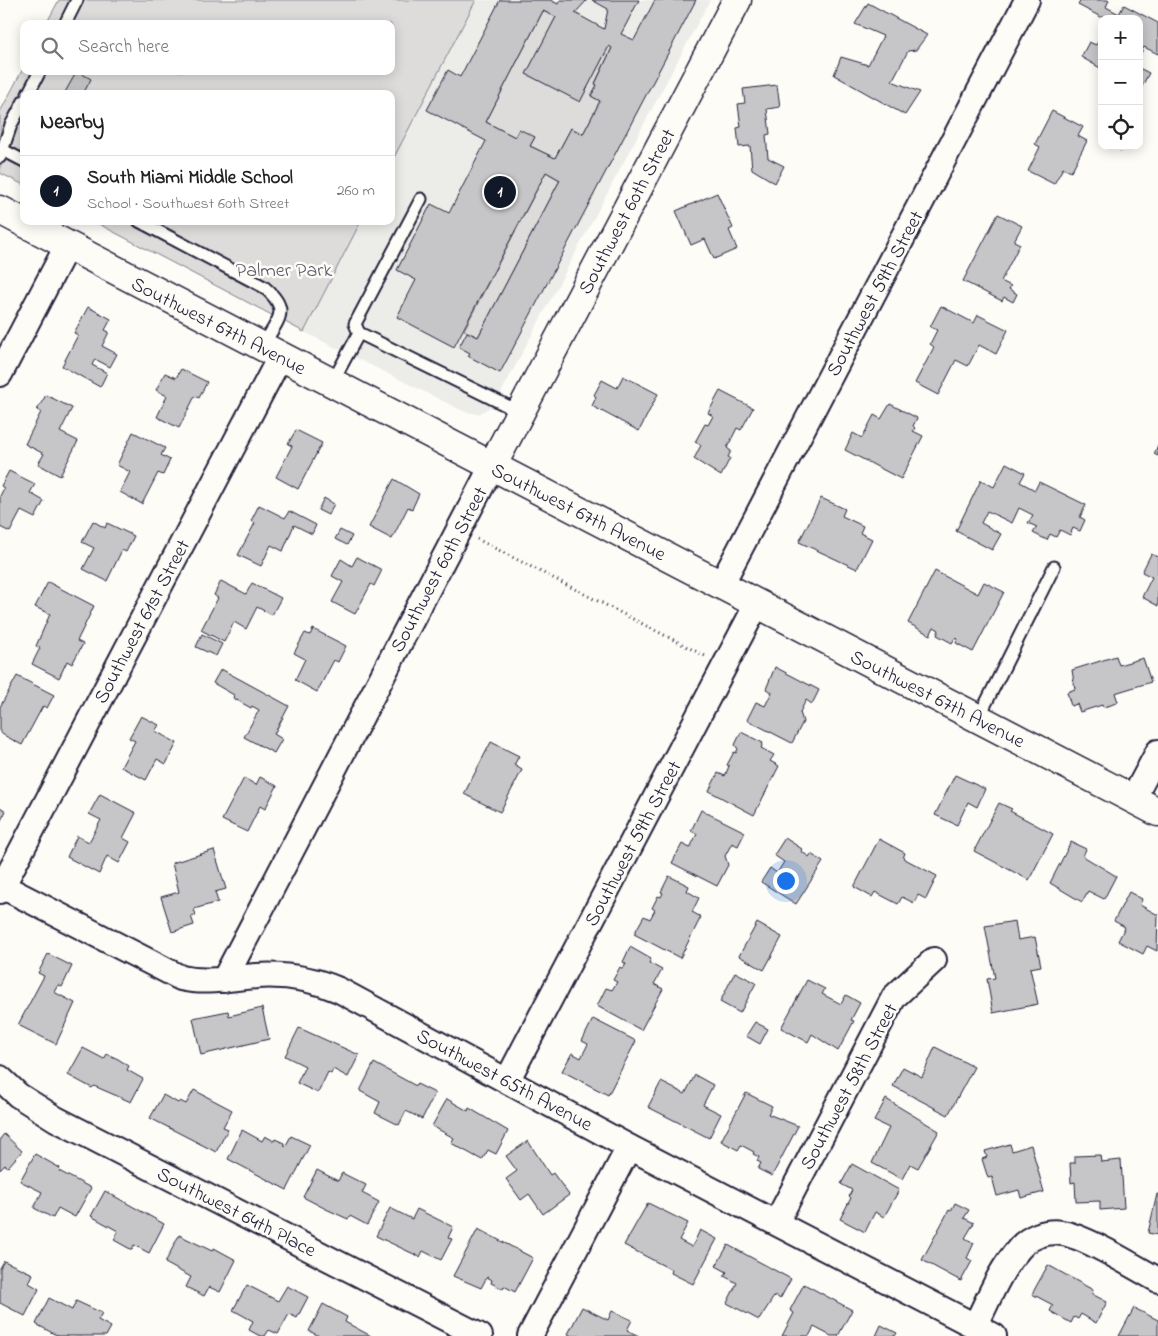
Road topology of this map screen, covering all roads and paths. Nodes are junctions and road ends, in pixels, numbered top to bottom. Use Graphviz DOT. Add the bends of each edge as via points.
graph roads {
  1 [pos="77,0"];
  2 [pos="736,0"];
  3 [pos="1027,0"];
  4 [pos="67,20"];
  5 [pos="38,75"];
  6 [pos="30,90"];
  7 [pos="20,108"];
  8 [pos="1,153"];
  9 [pos="20,160"];
  10 [pos="422,199"];
  11 [pos="0,210"];
  12 [pos="20,221"];
  13 [pos="28,225"];
  14 [pos="147,225"];
  15 [pos="67,246"];
  16 [pos="359,333"];
  17 [pos="271,352"];
  18 [pos="0,374"];
  19 [pos="332,383"];
  20 [pos="520,412"];
  21 [pos="492,466"];
  22 [pos="458,529"];
  23 [pos="1054,567"];
  24 [pos="721,585"];
  25 [pos="757,604"];
  26 [pos="725,666"];
  27 [pos="978,719"];
  28 [pos="1158,752"];
  29 [pos="1133,799"];
  30 [pos="1158,812"];
  31 [pos="1,887"];
  32 [pos="934,960"];
  33 [pos="224,980"];
  34 [pos="0,1078"];
  35 [pos="507,1081"];
  36 [pos="629,1147"];
  37 [pos="776,1223"];
  38 [pos="1158,1280"];
  39 [pos="985,1331"];
  40 [pos="480,1336"];
  41 [pos="530,1336"];
  1 -- 4 [label="lane"];
  2 -- 20 [label="main road, Southwest 60th Street"];
  3 -- 24 [label="street, Southwest 59th Street"];
  5 -- 6 [label="lane"];
  7 -- 8 [label="lane"];
  8 -- 9 [label="lane"];
  10 -- 16 [label="lane" via="355,324"];
  11 -- 12 [label="main road, Southwest 67th Avenue"];
  13 -- 15 [label="main road, Southwest 67th Avenue"];
  14 -- 17 [label="lane" via="264,287 278,299 281,309"];
  15 -- 17 [label="main road, Southwest 67th Avenue"];
  15 -- 18 [label="street"];
  16 -- 19 [label="lane"];
  16 -- 20 [label="lane"];
  17 -- 19 [label="main road, Southwest 67th Avenue"];
  17 -- 31 [label="street, Southwest 61st Street"];
  19 -- 21 [label="main road, Southwest 67th Avenue"];
  20 -- 21 [label="main road, Southwest 60th Street"];
  21 -- 22 [label="street, Southwest 60th Street"];
  21 -- 24 [label="main road, Southwest 67th Avenue"];
  22 -- 26 [label="path"];
  22 -- 33 [label="street, Southwest 60th Street"];
  23 -- 27 [label="lane"];
  24 -- 25 [label="main road, Southwest 67th Avenue"];
  25 -- 26 [label="street, Southwest 59th Street"];
  25 -- 27 [label="main road, Southwest 67th Avenue"];
  26 -- 35 [label="street, Southwest 59th Street"];
  27 -- 29 [label="main road, Southwest 67th Avenue"];
  28 -- 29 [label="street"];
  29 -- 30 [label="main road, Southwest 67th Avenue"];
  31 -- 33 [label="street, Southwest 65th Avenue" via="166,972 194,981"];
  32 -- 37 [label="street, Southwest 58th Street" via="894,997"];
  33 -- 35 [label="street, Southwest 65th Avenue" via="276,976 324,984"];
  34 -- 40 [label="street, Southwest 64th Place" via="18,1095 56,1119"];
  35 -- 36 [label="street, Southwest 65th Avenue"];
  36 -- 37 [label="street, Southwest 65th Avenue"];
  36 -- 41 [label="street"];
  37 -- 39 [label="street, Southwest 65th Avenue"];
  38 -- 39 [label="street" via="1071,1236 1048,1233 1033,1238 1018,1249 1006,1267"];
}
